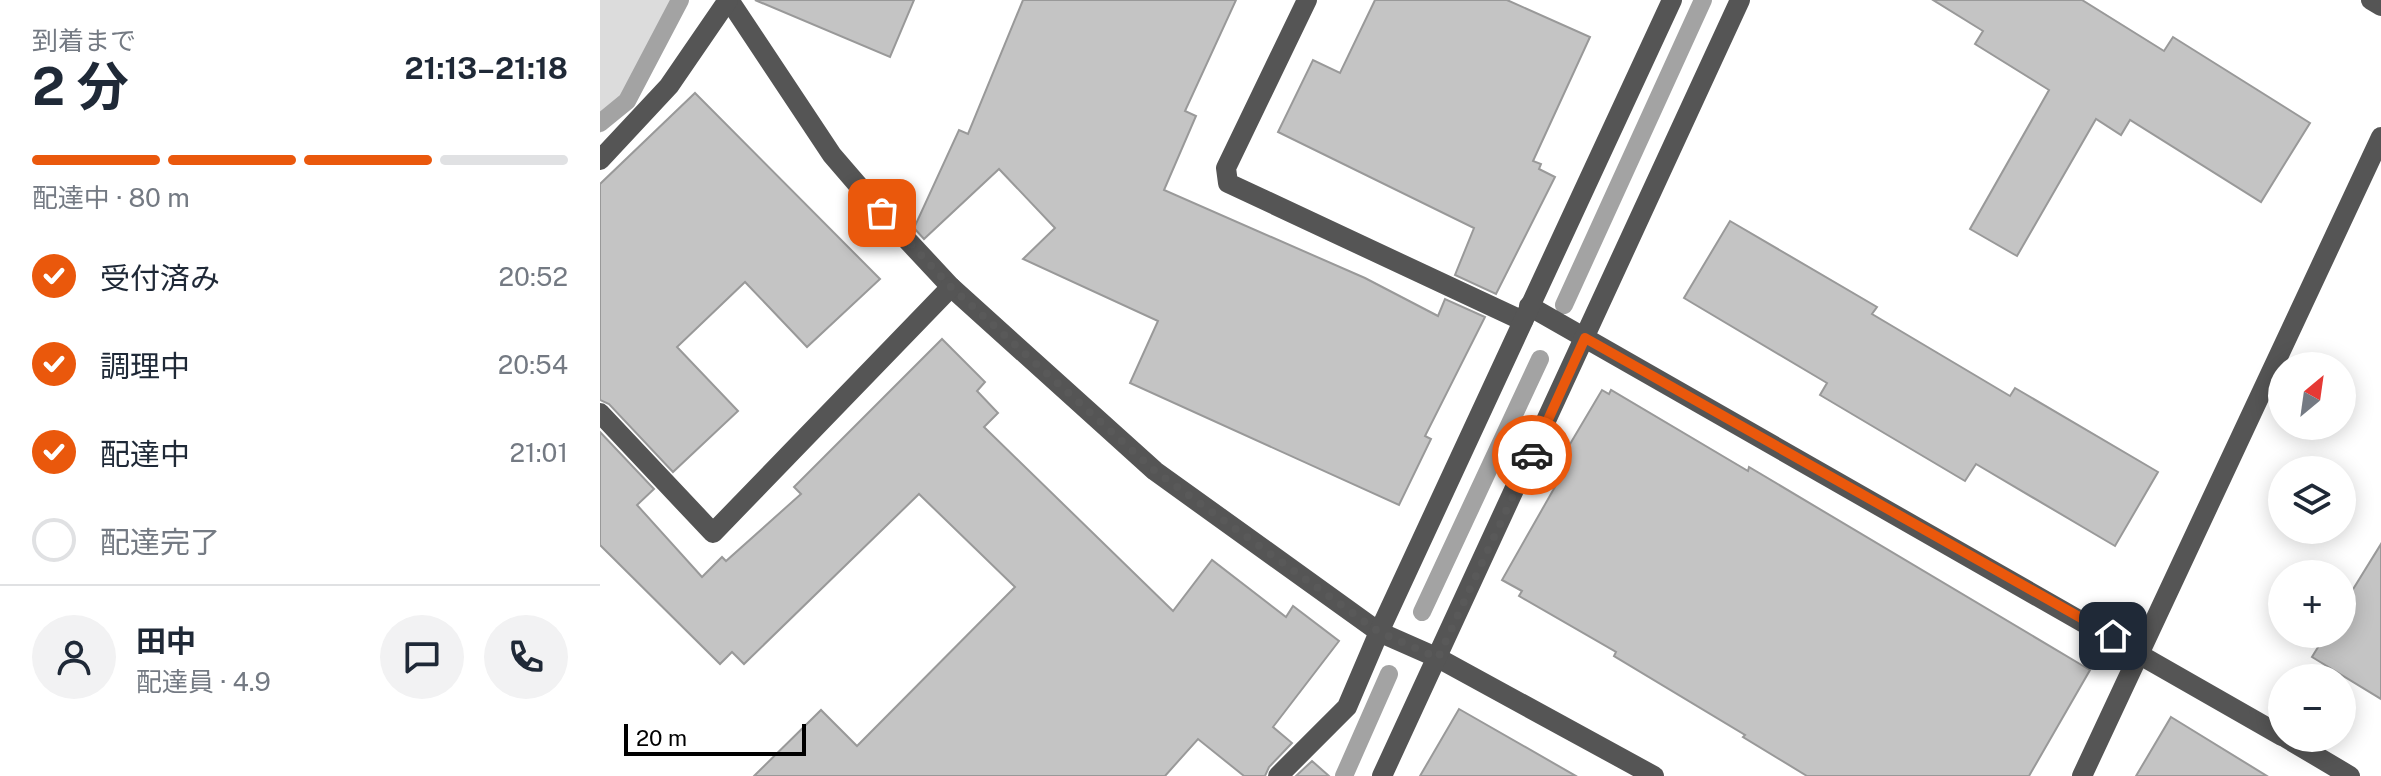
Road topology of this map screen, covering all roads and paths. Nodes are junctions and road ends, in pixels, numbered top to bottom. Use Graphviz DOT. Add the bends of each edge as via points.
graph roads {
  1 [pos="728,0"];
  2 [pos="1307,0"];
  3 [pos="1672,0"];
  4 [pos="1740,0"];
  5 [pos="2371,0"];
  6 [pos="2381,6"];
  7 [pos="2381,137"];
  8 [pos="600,160"];
  9 [pos="951,287"];
  10 [pos="1526,314"];
  11 [pos="1585,338"];
  12 [pos="600,413"];
  13 [pos="1379,632"];
  14 [pos="2141,652"];
  15 [pos="1438,658"];
  16 [pos="2268,727"];
  17 [pos="2309,752"];
  18 [pos="1278,776"];
  19 [pos="1382,776"];
  20 [pos="1654,776"];
  21 [pos="2082,776"];
  22 [pos="2350,776"];
  1 -- 8 [label="street" via="669,86"];
  1 -- 9 [label="street" via="832,155"];
  2 -- 10 [label="street" via="1226,168 1228,183"];
  3 -- 10 [label="street"];
  4 -- 11 [label="street"];
  5 -- 6 [label="street"];
  7 -- 14 [label="street"];
  9 -- 12 [label="street" via="713,533"];
  9 -- 13 [label="street" via="1155,471"];
  10 -- 11 [label="street"];
  10 -- 13 [label="street"];
  11 -- 14 [label="street"];
  11 -- 15 [label="street"];
  13 -- 15 [label="street"];
  13 -- 18 [label="street" via="1347,707"];
  14 -- 16 [label="street"];
  14 -- 21 [label="street"];
  15 -- 19 [label="street"];
  15 -- 20 [label="street"];
  17 -- 22 [label="street"];
}
